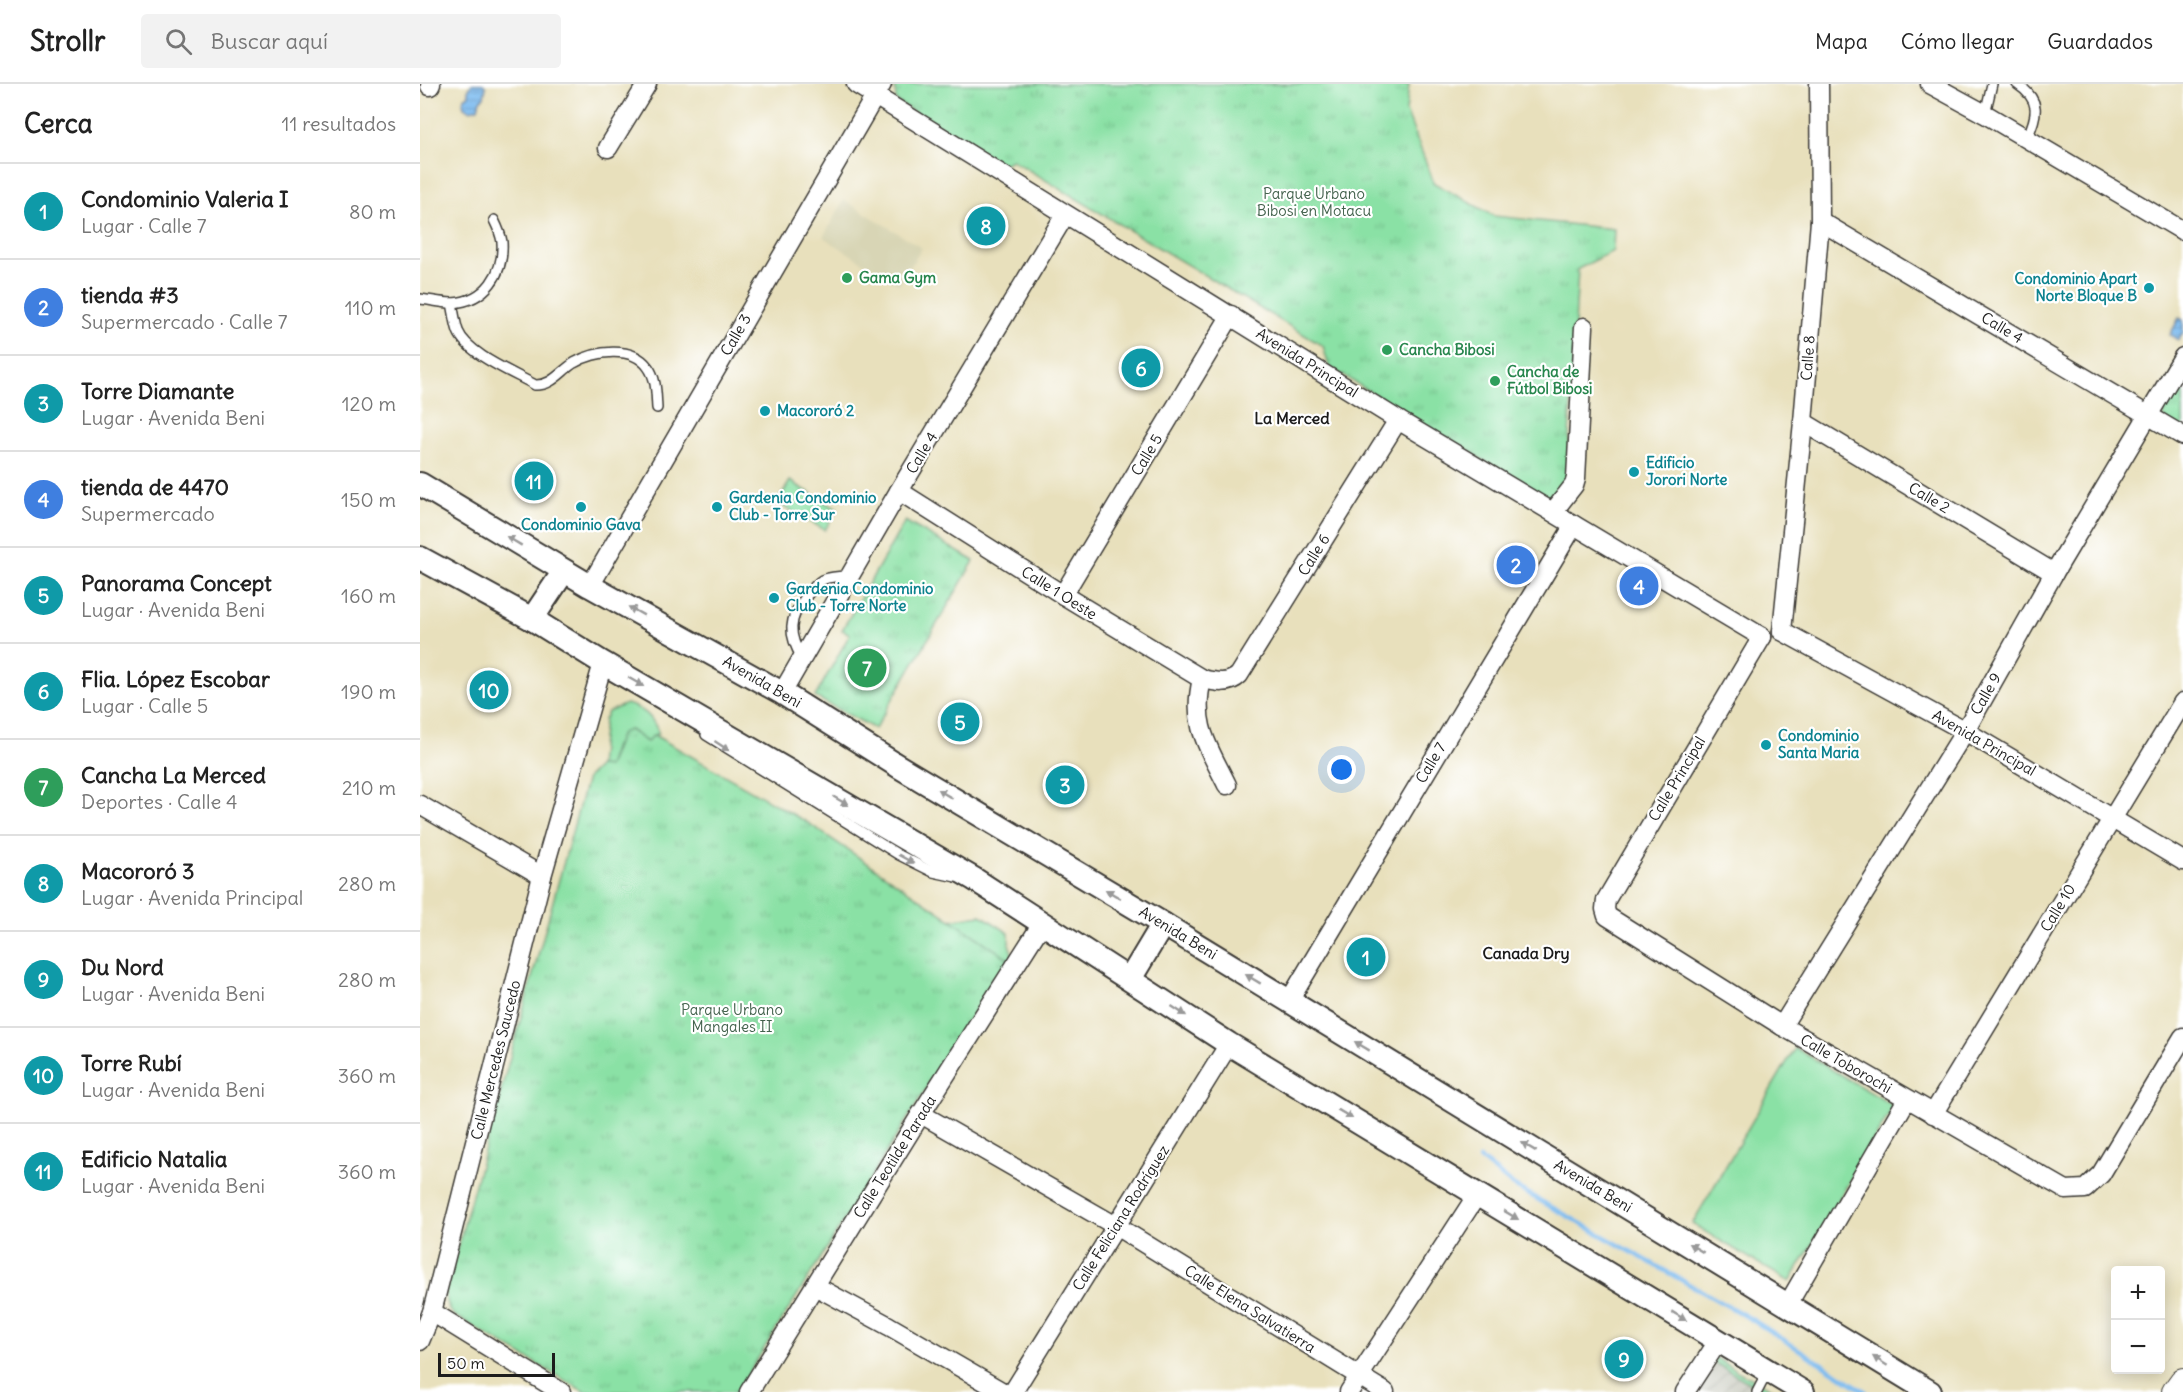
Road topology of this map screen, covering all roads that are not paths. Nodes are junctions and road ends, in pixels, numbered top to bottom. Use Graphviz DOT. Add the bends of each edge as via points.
graph roads {
  1 [pos="647,84"];
  2 [pos="856,84"];
  3 [pos="1819,84"];
  4 [pos="1930,84"];
  5 [pos="1992,84"];
  6 [pos="2017,84"];
  7 [pos="878,90"];
  8 [pos="1985,114"];
  9 [pos="2027,138"];
  10 [pos="608,148"];
  11 [pos="1065,215"];
  12 [pos="494,220"];
  13 [pos="1820,221"];
  14 [pos="2183,231"];
  15 [pos="420,299"];
  16 [pos="452,303"];
  17 [pos="1231,315"];
  18 [pos="1584,327"];
  19 [pos="2183,357"];
  20 [pos="657,408"];
  21 [pos="2150,415"];
  22 [pos="1398,420"];
  23 [pos="1803,422"];
  24 [pos="2183,436"];
  25 [pos="420,484"];
  26 [pos="899,491"];
  27 [pos="1553,512"];
  28 [pos="1574,525"];
  29 [pos="420,558"];
  30 [pos="564,571"];
  31 [pos="2055,573"];
  32 [pos="850,575"];
  33 [pos="590,586"];
  34 [pos="1063,596"];
  35 [pos="532,619"];
  36 [pos="1782,631"];
  37 [pos="1762,637"];
  38 [pos="802,658"];
  39 [pos="603,663"];
  40 [pos="1202,679"];
  41 [pos="1224,682"];
  42 [pos="782,693"];
  43 [pos="2183,702"];
  44 [pos="1965,731"];
  45 [pos="1227,785"];
  46 [pos="420,805"];
  47 [pos="2112,818"];
  48 [pos="2183,861"];
  49 [pos="542,876"];
  50 [pos="1614,921"];
  51 [pos="1043,922"];
  52 [pos="1163,924"];
  53 [pos="1130,979"];
  54 [pos="1289,1001"];
  55 [pos="1782,1026"];
  56 [pos="2183,1037"];
  57 [pos="1229,1044"];
  58 [pos="1907,1100"];
  59 [pos="921,1114"];
  60 [pos="1933,1114"];
  61 [pos="1477,1195"];
  62 [pos="1116,1226"];
  63 [pos="815,1286"];
  64 [pos="1788,1304"];
  65 [pos="432,1312"];
  66 [pos="1719,1340"];
  67 [pos="420,1341"];
  68 [pos="1768,1371"];
  69 [pos="2183,1381"];
  70 [pos="1354,1384"];
  71 [pos="561,1392"];
  72 [pos="749,1392"];
  73 [pos="1003,1392"];
  74 [pos="1014,1392"];
  75 [pos="1385,1392"];
  76 [pos="1684,1392"];
  77 [pos="1757,1392"];
  78 [pos="1803,1392"];
  79 [pos="1929,1392"];
  80 [pos="2175,1392"];
  1 -- 10 [label="street"];
  2 -- 7 [label="street, Avenida Principal"];
  3 -- 13 [label="street, Calle 8"];
  4 -- 8 [label="street"];
  5 -- 8 [label="lane"];
  6 -- 9 [label="lane" via="2032,95 2036,111"];
  7 -- 11 [label="street, Avenida Principal"];
  7 -- 33 [label="street, Calle 3"];
  8 -- 9 [label="street"];
  9 -- 14 [label="street"];
  11 -- 17 [label="street, Avenida Principal"];
  11 -- 26 [label="street, Calle 4"];
  12 -- 16 [label="lane" via="502,241 493,282 483,292"];
  13 -- 21 [label="street, Calle 4"];
  13 -- 23 [label="street, Calle 8"];
  15 -- 16 [label="lane"];
  16 -- 20 [label="lane" via="464,341 535,386 552,381 591,354 611,352 632,356 648,366 655,381"];
  17 -- 22 [label="street, Avenida Principal"];
  17 -- 34 [label="street, Calle 5"];
  18 -- 27 [label="street" via="1576,478"];
  19 -- 21 [label="street, Calle 9"];
  21 -- 24 [label="street, Calle 4"];
  21 -- 31 [label="street, Calle 9"];
  22 -- 27 [label="street, Avenida Principal"];
  22 -- 41 [label="street, Calle 6" via="1239,675"];
  23 -- 31 [label="street, Calle 2"];
  23 -- 36 [label="street, Calle 8"];
  30 -- 25 [label="street, Avenida Beni, one-way"];
  26 -- 32 [label="street, Calle 4"];
  26 -- 34 [label="street, Calle 1 Oeste"];
  27 -- 28 [label="street, Avenida Principal"];
  28 -- 37 [label="street, Avenida Principal"];
  28 -- 54 [label="street, Calle 7"];
  29 -- 35 [label="street"];
  30 -- 33 [label="street, Avenida Beni"];
  30 -- 35 [label="street"];
  31 -- 44 [label="street, Calle 9"];
  32 -- 38 [label="street, Calle 4"];
  32 -- 38 [label="lane" via="823,579 800,604 791,630"];
  42 -- 33 [label="street, Avenida Beni, one-way"];
  34 -- 40 [label="street, Calle 1 Oeste"];
  35 -- 39 [label="street"];
  36 -- 37 [label="street"];
  36 -- 44 [label="street, Avenida Principal"];
  37 -- 50 [label="street, Calle Principal" via="1606,900 1607,916"];
  38 -- 42 [label="street, Calle 4"];
  39 -- 49 [label="street, Calle Mercedes Saucedo"];
  39 -- 51 [label="street, one-way"];
  40 -- 41 [label="street, Calle 1 Oeste"];
  40 -- 45 [label="street" via="1199,723"];
  52 -- 42 [label="street, Avenida Beni, one-way"];
  43 -- 47 [label="street, Calle 10"];
  44 -- 47 [label="street, Avenida Principal"];
  44 -- 55 [label="street, Calle 9"];
  46 -- 49 [label="street"];
  47 -- 48 [label="street, Avenida Principal"];
  47 -- 60 [label="street, Calle 10"];
  49 -- 65 [label="street, Calle Mercedes Saucedo"];
  50 -- 55 [label="street, Calle Toborochi"];
  51 -- 53 [label="street"];
  51 -- 59 [label="street, Calle Teotilde Parada"];
  52 -- 53 [label="street"];
  54 -- 52 [label="street, Avenida Beni, one-way"];
  53 -- 57 [label="street, one-way"];
  64 -- 54 [label="street, Avenida Beni, one-way"];
  55 -- 58 [label="street, Calle Toborochi"];
  56 -- 60 [label="street, Calle Toborochi" via="2101,1174 2085,1189 2066,1190"];
  57 -- 61 [label="street, one-way"];
  57 -- 62 [label="street, Calle Feliciana Rodríguez"];
  58 -- 60 [label="street, Calle Toborochi"];
  58 -- 64 [label="street"];
  59 -- 62 [label="street, Calle Elena Salvatierra"];
  59 -- 63 [label="street, Calle Teotilde Parada"];
  61 -- 66 [label="street, one-way"];
  61 -- 70 [label="street"];
  62 -- 70 [label="street, Calle Elena Salvatierra"];
  62 -- 74 [label="street, Calle Feliciana Rodríguez"];
  63 -- 72 [label="street, Calle Teotilde Parada"];
  63 -- 73 [label="street"];
  79 -- 64 [label="street, Avenida Beni, one-way"];
  65 -- 67 [label="street, Calle Mercedes Saucedo"];
  65 -- 71 [label="street"];
  66 -- 68 [label="street"];
  66 -- 76 [label="street"];
  68 -- 77 [label="lane"];
  68 -- 78 [label="street"];
  69 -- 80 [label="main road"];
  70 -- 75 [label="street, Calle Elena Salvatierra"];
}
